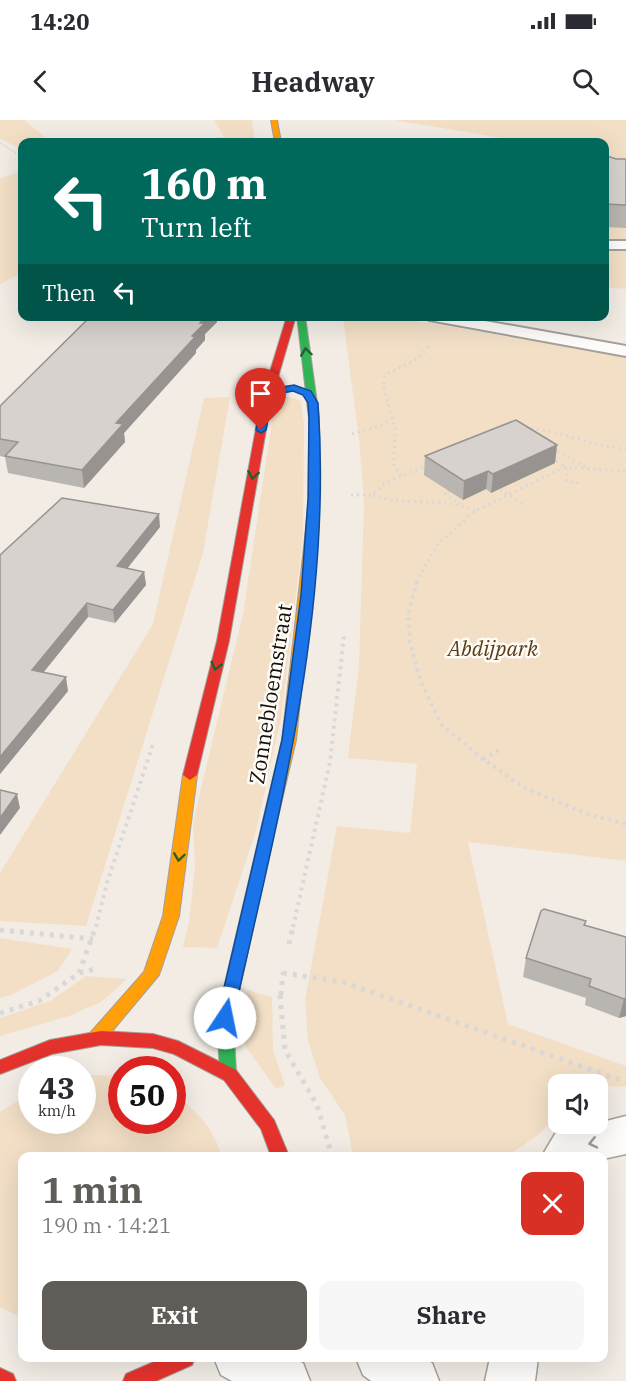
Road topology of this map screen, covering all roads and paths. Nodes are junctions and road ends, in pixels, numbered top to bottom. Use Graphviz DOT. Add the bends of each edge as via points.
graph roads {
  1 [pos="274,120"];
  2 [pos="277,138"];
  3 [pos="0,143"];
  4 [pos="18,154"];
  5 [pos="609,245"];
  6 [pos="626,245"];
  7 [pos="290,321"];
  8 [pos="302,321"];
  9 [pos="434,321"];
  10 [pos="452,321"];
  11 [pos="626,351"];
  12 [pos="267,398"];
  13 [pos="313,403"];
  14 [pos="393,418"];
  15 [pos="526,433"];
  16 [pos="350,434"];
  17 [pos="544,443"];
  18 [pos="626,449"];
  19 [pos="548,456"];
  20 [pos="433,463"];
  21 [pos="566,467"];
  22 [pos="586,468"];
  23 [pos="626,471"];
  24 [pos="401,476"];
  25 [pos="529,477"];
  26 [pos="536,481"];
  27 [pos="580,483"];
  28 [pos="500,490"];
  29 [pos="449,492"];
  30 [pos="348,495"];
  31 [pos="374,495"];
  32 [pos="508,495"];
  33 [pos="461,504"];
  34 [pos="524,504"];
  35 [pos="475,511"];
  36 [pos="501,749"];
  37 [pos="483,759"];
  38 [pos="626,824"];
  39 [pos="0,930"];
  40 [pos="93,939"];
  41 [pos="283,973"];
  42 [pos="97,1037"];
  43 [pos="0,1067"];
  44 [pos="228,1073"];
  45 [pos="626,1082"];
  46 [pos="626,1135"];
  47 [pos="279,1152"];
  48 [pos="567,1152"];
  49 [pos="179,1362"];
  50 [pos="246,1362"];
  51 [pos="386,1362"];
  52 [pos="513,1362"];
  53 [pos="0,1378"];
  54 [pos="6,1381"];
  55 [pos="134,1381"];
  56 [pos="285,1381"];
  57 [pos="414,1381"];
  58 [pos="510,1381"];
  1 -- 2 [label="main road"];
  3 -- 4 [label="path"];
  5 -- 6 [label="lane"];
  7 -- 12 [label="main road"];
  13 -- 8 [label="main road, Zonnebloemstraat, one-way"];
  9 -- 14 [label="path" via="428,349 419,358 385,375 383,385"];
  10 -- 11 [label="lane"];
  12 -- 13 [label="main road" via="273,392 291,388 307,393"];
  12 -- 42 [label="main road, one-way" via="223,641 191,771 171,916 152,975"];
  13 -- 44 [label="main road, Zonnebloemstraat" via="314,499 295,695 289,740 225,1018"];
  14 -- 16 [label="path"];
  14 -- 24 [label="path" via="394,465"];
  15 -- 18 [label="path" via="518,429 542,429 585,444"];
  17 -- 22 [label="path"];
  19 -- 21 [label="path"];
  20 -- 24 [label="path"];
  21 -- 22 [label="path"];
  21 -- 26 [label="path"];
  21 -- 27 [label="path" via="567,482"];
  22 -- 23 [label="path"];
  24 -- 31 [label="path" via="383,484"];
  25 -- 26 [label="path"];
  26 -- 32 [label="path"];
  28 -- 32 [label="path"];
  29 -- 33 [label="path" via="444,494"];
  30 -- 31 [label="path"];
  31 -- 33 [label="path" via="385,500"];
  32 -- 34 [label="path"];
  32 -- 35 [label="path"];
  33 -- 35 [label="path"];
  35 -- 37 [label="path" via="438,544 417,579 408,616 420,680 441,724"];
  36 -- 37 [label="path"];
  37 -- 38 [label="path" via="523,787 587,814"];
  39 -- 40 [label="path"];
  41 -- 45 [label="path" via="343,982"];
  42 -- 43 [label="main road" via="30,1052"];
  42 -- 44 [label="main road" via="146,1038 180,1047"];
  44 -- 47 [label="main road" via="275,1132"];
  46 -- 48 [label="street, one-way" via="570,1148"];
  49 -- 55 [label="main road"];
  50 -- 56 [label="street"];
  51 -- 57 [label="street"];
  52 -- 58 [label="street"];
  53 -- 54 [label="main road"];
}
